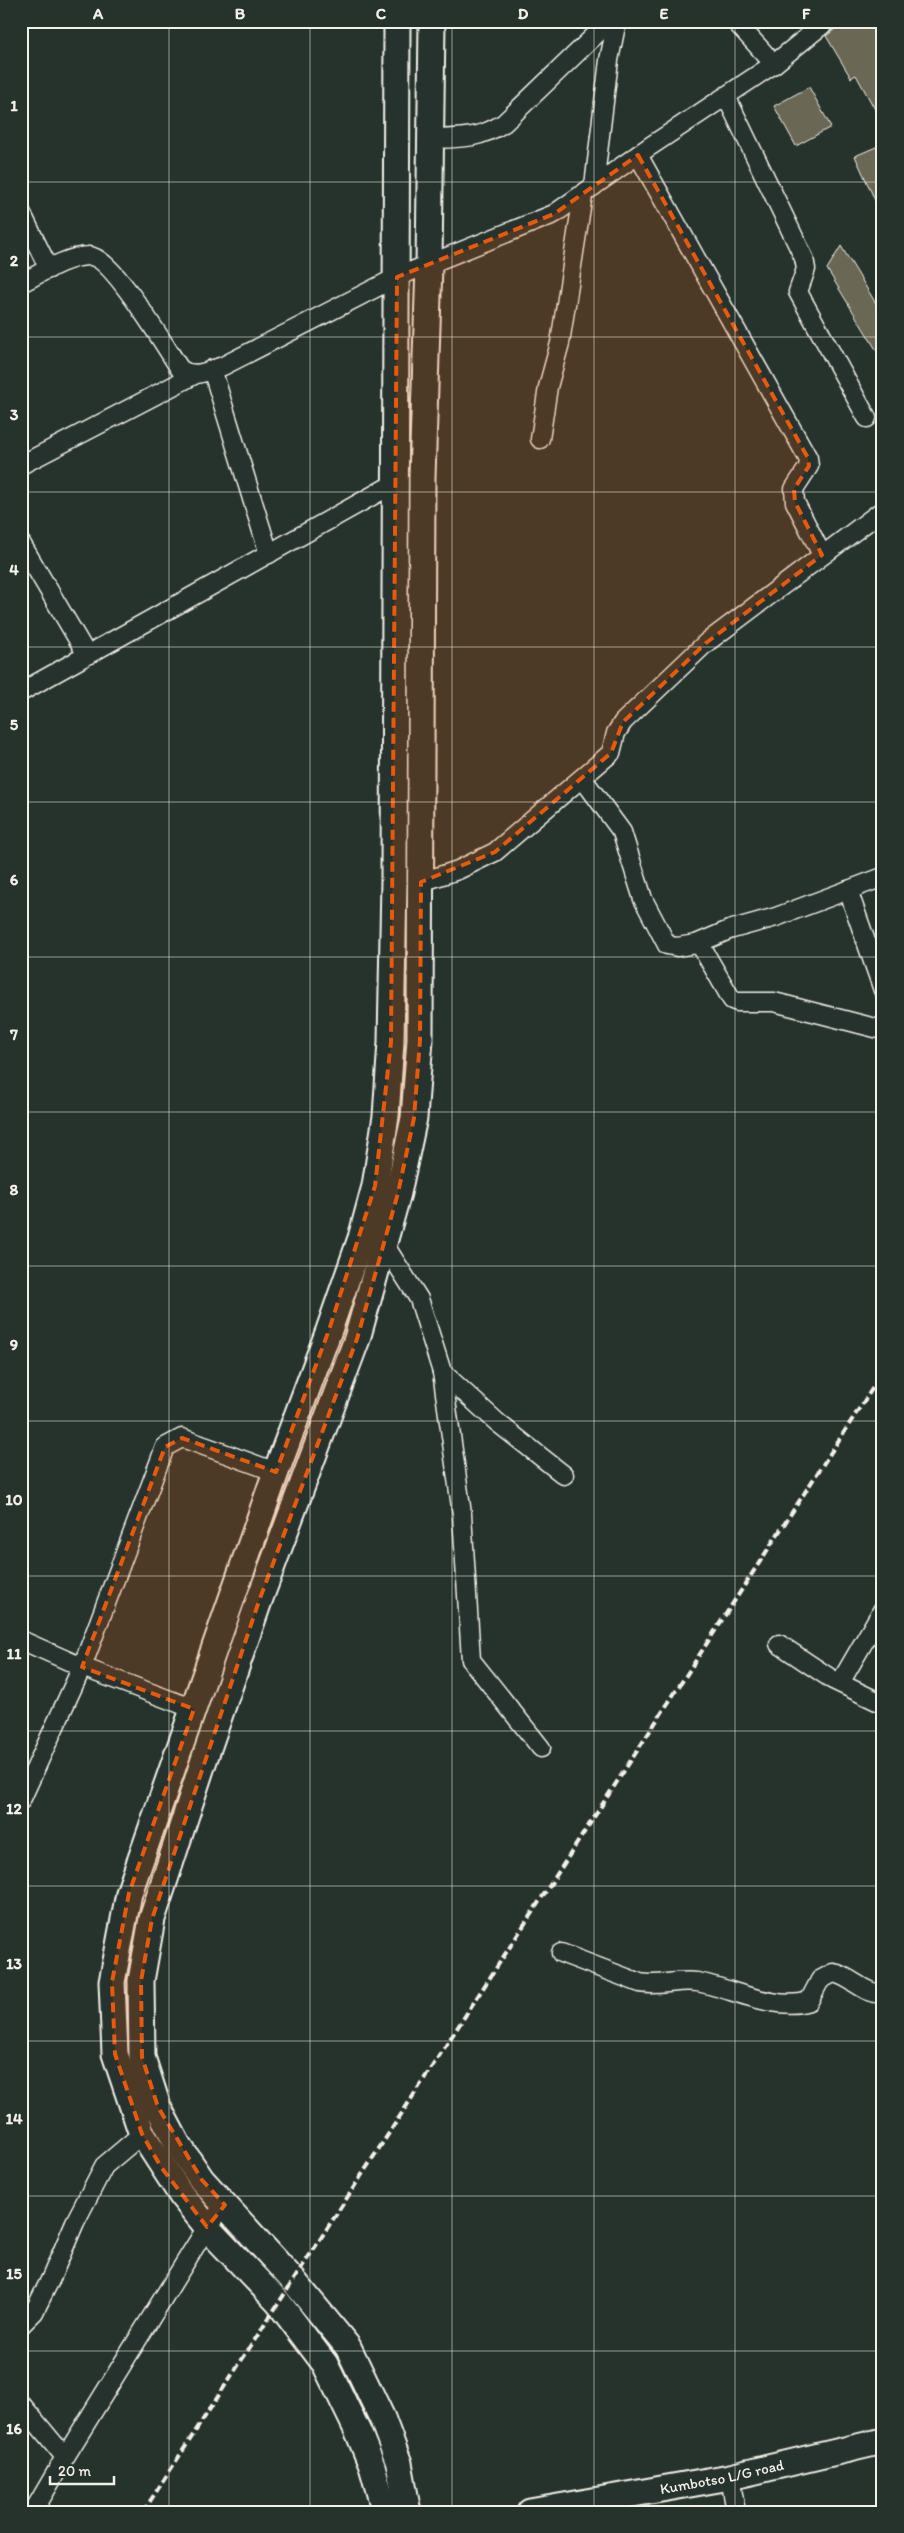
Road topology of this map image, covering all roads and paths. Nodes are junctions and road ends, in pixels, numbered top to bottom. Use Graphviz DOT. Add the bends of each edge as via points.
graph roads {
  1 [pos="397,21"];
  2 [pos="432,21"];
  3 [pos="610,21"];
  4 [pos="617,21"];
  5 [pos="735,21"];
  6 [pos="827,21"];
  7 [pos="774,64"];
  8 [pos="726,96"];
  9 [pos="431,139"];
  10 [pos="638,155"];
  11 [pos="588,190"];
  12 [pos="21,212"];
  13 [pos="429,266"];
  14 [pos="49,270"];
  15 [pos="397,277"];
  16 [pos="21,284"];
  17 [pos="204,372"];
  18 [pos="867,418"];
  19 [pos="540,438"];
  20 [pos="21,465"];
  21 [pos="396,482"];
  22 [pos="883,510"];
  23 [pos="21,543"];
  24 [pos="269,554"];
  25 [pos="822,555"];
  26 [pos="88,654"];
  27 [pos="24,686"];
  28 [pos="583,778"];
  29 [pos="883,877"];
  30 [pos="421,882"];
  31 [pos="848,890"];
  32 [pos="696,944"];
  33 [pos="883,990"];
  34 [pos="883,1030"];
  35 [pos="384,1244"];
  36 [pos="442,1372"];
  37 [pos="276,1472"];
  38 [pos="564,1475"];
  39 [pos="883,1609"];
  40 [pos="21,1640"];
  41 [pos="779,1644"];
  42 [pos="82,1668"];
  43 [pos="840,1683"];
  44 [pos="883,1704"];
  45 [pos="194,1709"];
  46 [pos="541,1748"];
  47 [pos="21,1800"];
  48 [pos="561,1953"];
  49 [pos="883,1993"];
  50 [pos="142,2134"];
  51 [pos="225,2205"];
  52 [pos="207,2227"];
  53 [pos="21,2325"];
  54 [pos="21,2404"];
  55 [pos="883,2441"];
  56 [pos="65,2457"];
  57 [pos="730,2477"];
  58 [pos="33,2512"];
  59 [pos="385,2512"];
  60 [pos="408,2512"];
  61 [pos="530,2512"];
  62 [pos="736,2512"];
  1 -- 15 [label="main road"];
  2 -- 9 [label="main road"];
  3 -- 9 [label="street" via="504,123 474,137"];
  4 -- 11 [label="street"];
  5 -- 7 [label="street"];
  6 -- 7 [label="street"];
  7 -- 8 [label="street"];
  8 -- 10 [label="street"];
  8 -- 18 [label="street" via="804,258 806,269 798,292"];
  9 -- 13 [label="main road"];
  10 -- 11 [label="street"];
  10 -- 25 [label="street" via="808,458 809,466 794,489 795,502"];
  11 -- 13 [label="street" via="554,214"];
  11 -- 19 [label="street"];
  12 -- 14 [label="street"];
  13 -- 15 [label="street"];
  13 -- 30 [label="main road" via="422,477"];
  14 -- 16 [label="street"];
  14 -- 17 [label="street" via="71,259 90,255 99,258 116,273 180,369 188,374"];
  15 -- 17 [label="street" via="223,366"];
  15 -- 21 [label="main road"];
  17 -- 20 [label="street"];
  17 -- 24 [label="street"];
  21 -- 24 [label="street"];
  21 -- 37 [label="main road" via="391,1042 386,1116 375,1186 361,1238"];
  22 -- 25 [label="street"];
  23 -- 26 [label="street"];
  24 -- 26 [label="street"];
  25 -- 28 [label="street" via="706,643 623,722 616,733 611,753"];
  26 -- 27 [label="street"];
  28 -- 30 [label="street" via="495,852 458,870"];
  28 -- 32 [label="street" via="622,832 643,898 662,939 667,945 678,947"];
  29 -- 31 [label="street"];
  30 -- 35 [label="main road" via="420,1040 414,1118"];
  31 -- 32 [label="street"];
  31 -- 33 [label="street"];
  32 -- 34 [label="street" via="707,955 732,1000 774,1002"];
  35 -- 36 [label="street" via="419,1299"];
  35 -- 51 [label="main road" via="357,1339 259,1601 203,1764 152,1919 141,1981 142,2057 158,2107 202,2180"];
  36 -- 38 [label="street" via="498,1423"];
  36 -- 46 [label="street" via="462,1514 471,1660"];
  37 -- 42 [label="street" via="182,1438 164,1447"];
  37 -- 45 [label="main road"];
  39 -- 43 [label="street"];
  40 -- 42 [label="street"];
  41 -- 43 [label="street"];
  42 -- 45 [label="street"];
  42 -- 47 [label="street"];
  43 -- 44 [label="street"];
  45 -- 50 [label="main road" via="129,1893 112,1982 116,2054"];
  48 -- 49 [label="street" via="640,1983 695,1982 782,2004 798,2005 809,2001 820,1980 833,1973 847,1977 870,1991"];
  50 -- 52 [label="main road" via="166,2174"];
  50 -- 53 [label="street" via="104,2166 43,2295 34,2312"];
  51 -- 52 [label="street"];
  51 -- 60 [label="main road" via="348,2347 382,2418 399,2463"];
  52 -- 56 [label="street"];
  52 -- 59 [label="main road" via="278,2302 325,2364 362,2442"];
  54 -- 56 [label="street"];
  55 -- 57 [label="main road, Kumbotso L/G road"];
  56 -- 58 [label="street"];
  57 -- 61 [label="main road, Kumbotso L/G road"];
  57 -- 62 [label="street"];
}
